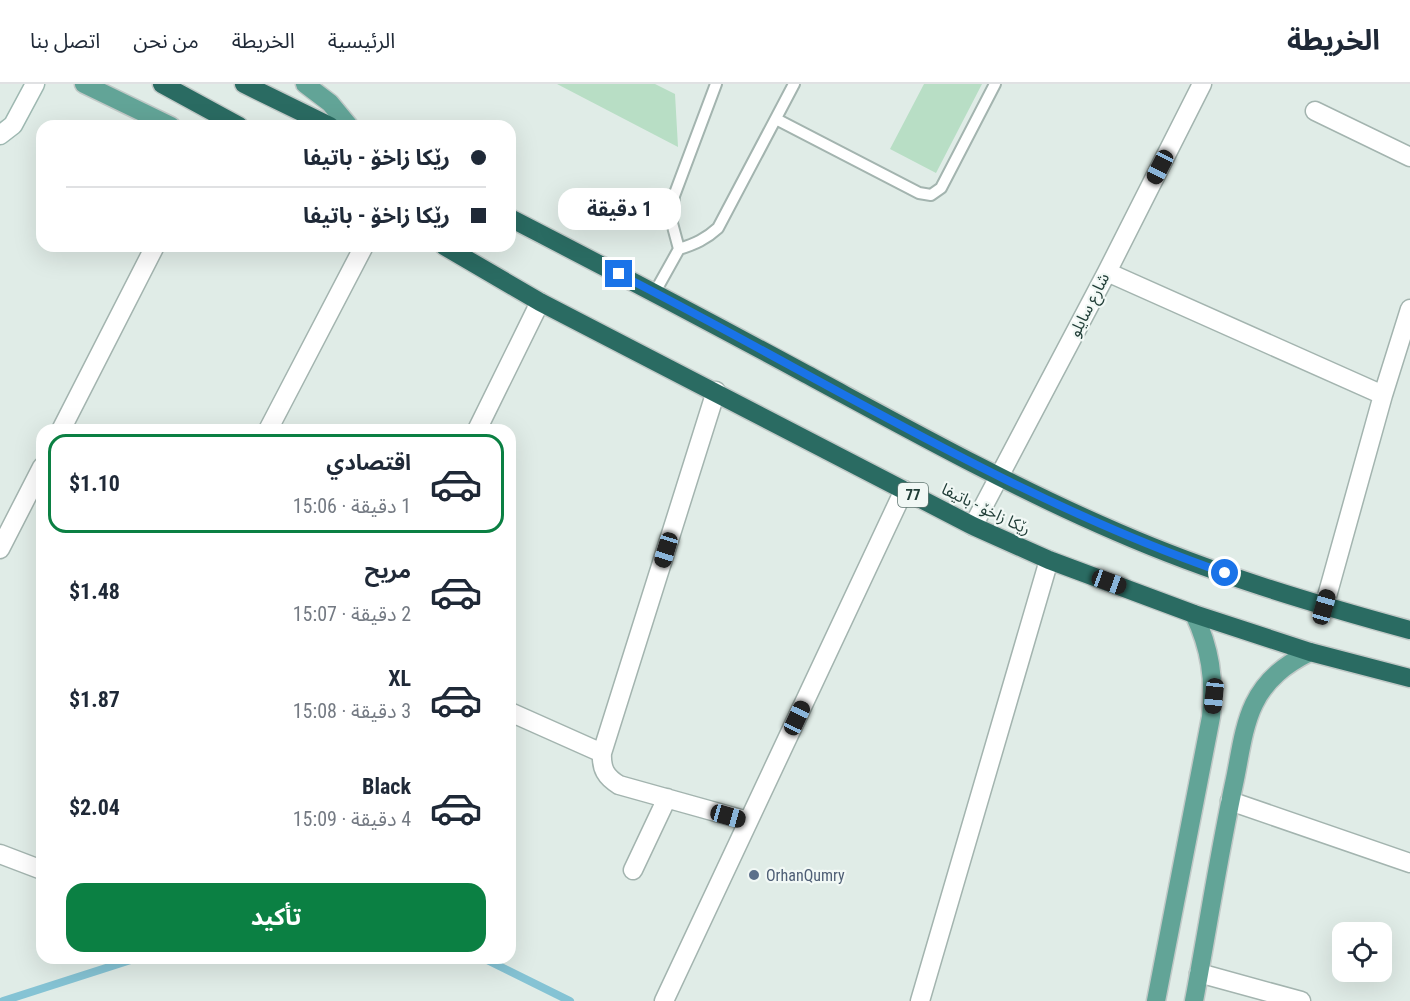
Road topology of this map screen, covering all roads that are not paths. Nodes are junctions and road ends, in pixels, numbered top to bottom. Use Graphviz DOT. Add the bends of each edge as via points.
graph roads {
  1 [pos="35,84"];
  2 [pos="84,84"];
  3 [pos="162,84"];
  4 [pos="244,84"];
  5 [pos="306,84"];
  6 [pos="716,84"];
  7 [pos="794,84"];
  8 [pos="995,84"];
  9 [pos="1202,84"];
  10 [pos="1315,111"];
  11 [pos="776,119"];
  12 [pos="159,120"];
  13 [pos="228,120"];
  14 [pos="318,120"];
  15 [pos="344,120"];
  16 [pos="0,135"];
  17 [pos="1410,157"];
  18 [pos="516,221"];
  19 [pos="679,249"];
  20 [pos="152,252"];
  21 [pos="361,252"];
  22 [pos="454,252"];
  23 [pos="1107,272"];
  24 [pos="655,292"];
  25 [pos="540,302"];
  26 [pos="1410,309"];
  27 [pos="716,391"];
  28 [pos="1383,395"];
  29 [pos="64,424"];
  30 [pos="271,424"];
  31 [pos="480,424"];
  32 [pos="999,478"];
  33 [pos="36,479"];
  34 [pos="904,490"];
  35 [pos="974,526"];
  36 [pos="0,549"];
  37 [pos="1049,560"];
  38 [pos="1324,607"];
  39 [pos="1194,614"];
  40 [pos="1410,630"];
  41 [pos="1310,652"];
  42 [pos="1410,678"];
  43 [pos="516,715"];
  44 [pos="602,753"];
  45 [pos="667,798"];
  46 [pos="1230,801"];
  47 [pos="748,821"];
  48 [pos="0,854"];
  49 [pos="1410,863"];
  50 [pos="36,867"];
  51 [pos="633,870"];
  52 [pos="1199,973"];
  53 [pos="924,1000"];
  54 [pos="664,1001"];
  55 [pos="1156,1001"];
  56 [pos="1194,1001"];
  57 [pos="1300,1001"];
  1 -- 16 [label="street" via="13,125"];
  2 -- 12 [label="main road"];
  3 -- 13 [label="highway"];
  4 -- 14 [label="highway"];
  5 -- 15 [label="main road"];
  6 -- 19 [label="lane" via="674,196 672,223"];
  7 -- 11 [label="lane"];
  8 -- 11 [label="lane" via="941,188 932,195 919,193"];
  9 -- 23 [label="street, شارع سايلو"];
  10 -- 17 [label="street"];
  11 -- 19 [label="lane" via="718,228 696,244"];
  18 -- 24 [label="highway, رێکا زاخۆ - باتیفا"];
  19 -- 24 [label="lane"];
  20 -- 29 [label="street"];
  21 -- 30 [label="street"];
  22 -- 25 [label="highway, رێکا زاخۆ - باتیفا / 77"];
  23 -- 28 [label="street"];
  23 -- 32 [label="street, شارع سايلو"];
  24 -- 32 [label="highway, رێکا زاخۆ - باتیفا"];
  25 -- 27 [label="highway, رێکا زاخۆ - باتیفا / 77"];
  25 -- 31 [label="street"];
  26 -- 28 [label="street"];
  27 -- 34 [label="highway, رێکا زاخۆ - باتیفا / 77"];
  27 -- 44 [label="street"];
  28 -- 38 [label="street"];
  32 -- 35 [label="street, شارع سايلو"];
  32 -- 38 [label="highway, رێکا زاخۆ - باتیفا" via="1119,533"];
  33 -- 36 [label="street"];
  34 -- 35 [label="highway, رێکا زاخۆ - باتیفا / 77"];
  34 -- 47 [label="street"];
  35 -- 37 [label="highway, رێکا زاخۆ - باتیفا / 77"];
  37 -- 39 [label="highway, رێکا زاخۆ - باتیفا / 77"];
  37 -- 53 [label="street"];
  38 -- 40 [label="highway, رێکا زاخۆ - باتیفا"];
  39 -- 41 [label="highway, رێکا زاخۆ - باتیفا / 77"];
  39 -- 55 [label="main road" via="1209,654 1214,696"];
  41 -- 42 [label="highway, رێکا زاخۆ - باتیفا / 77"];
  41 -- 46 [label="main road" via="1276,673 1253,705"];
  43 -- 44 [label="street"];
  44 -- 45 [label="street" via="605,774 611,780"];
  45 -- 47 [label="street"];
  45 -- 51 [label="street"];
  46 -- 49 [label="street"];
  46 -- 52 [label="main road"];
  47 -- 54 [label="street"];
  48 -- 50 [label="street"];
  52 -- 56 [label="main road"];
  52 -- 57 [label="street"];
}
